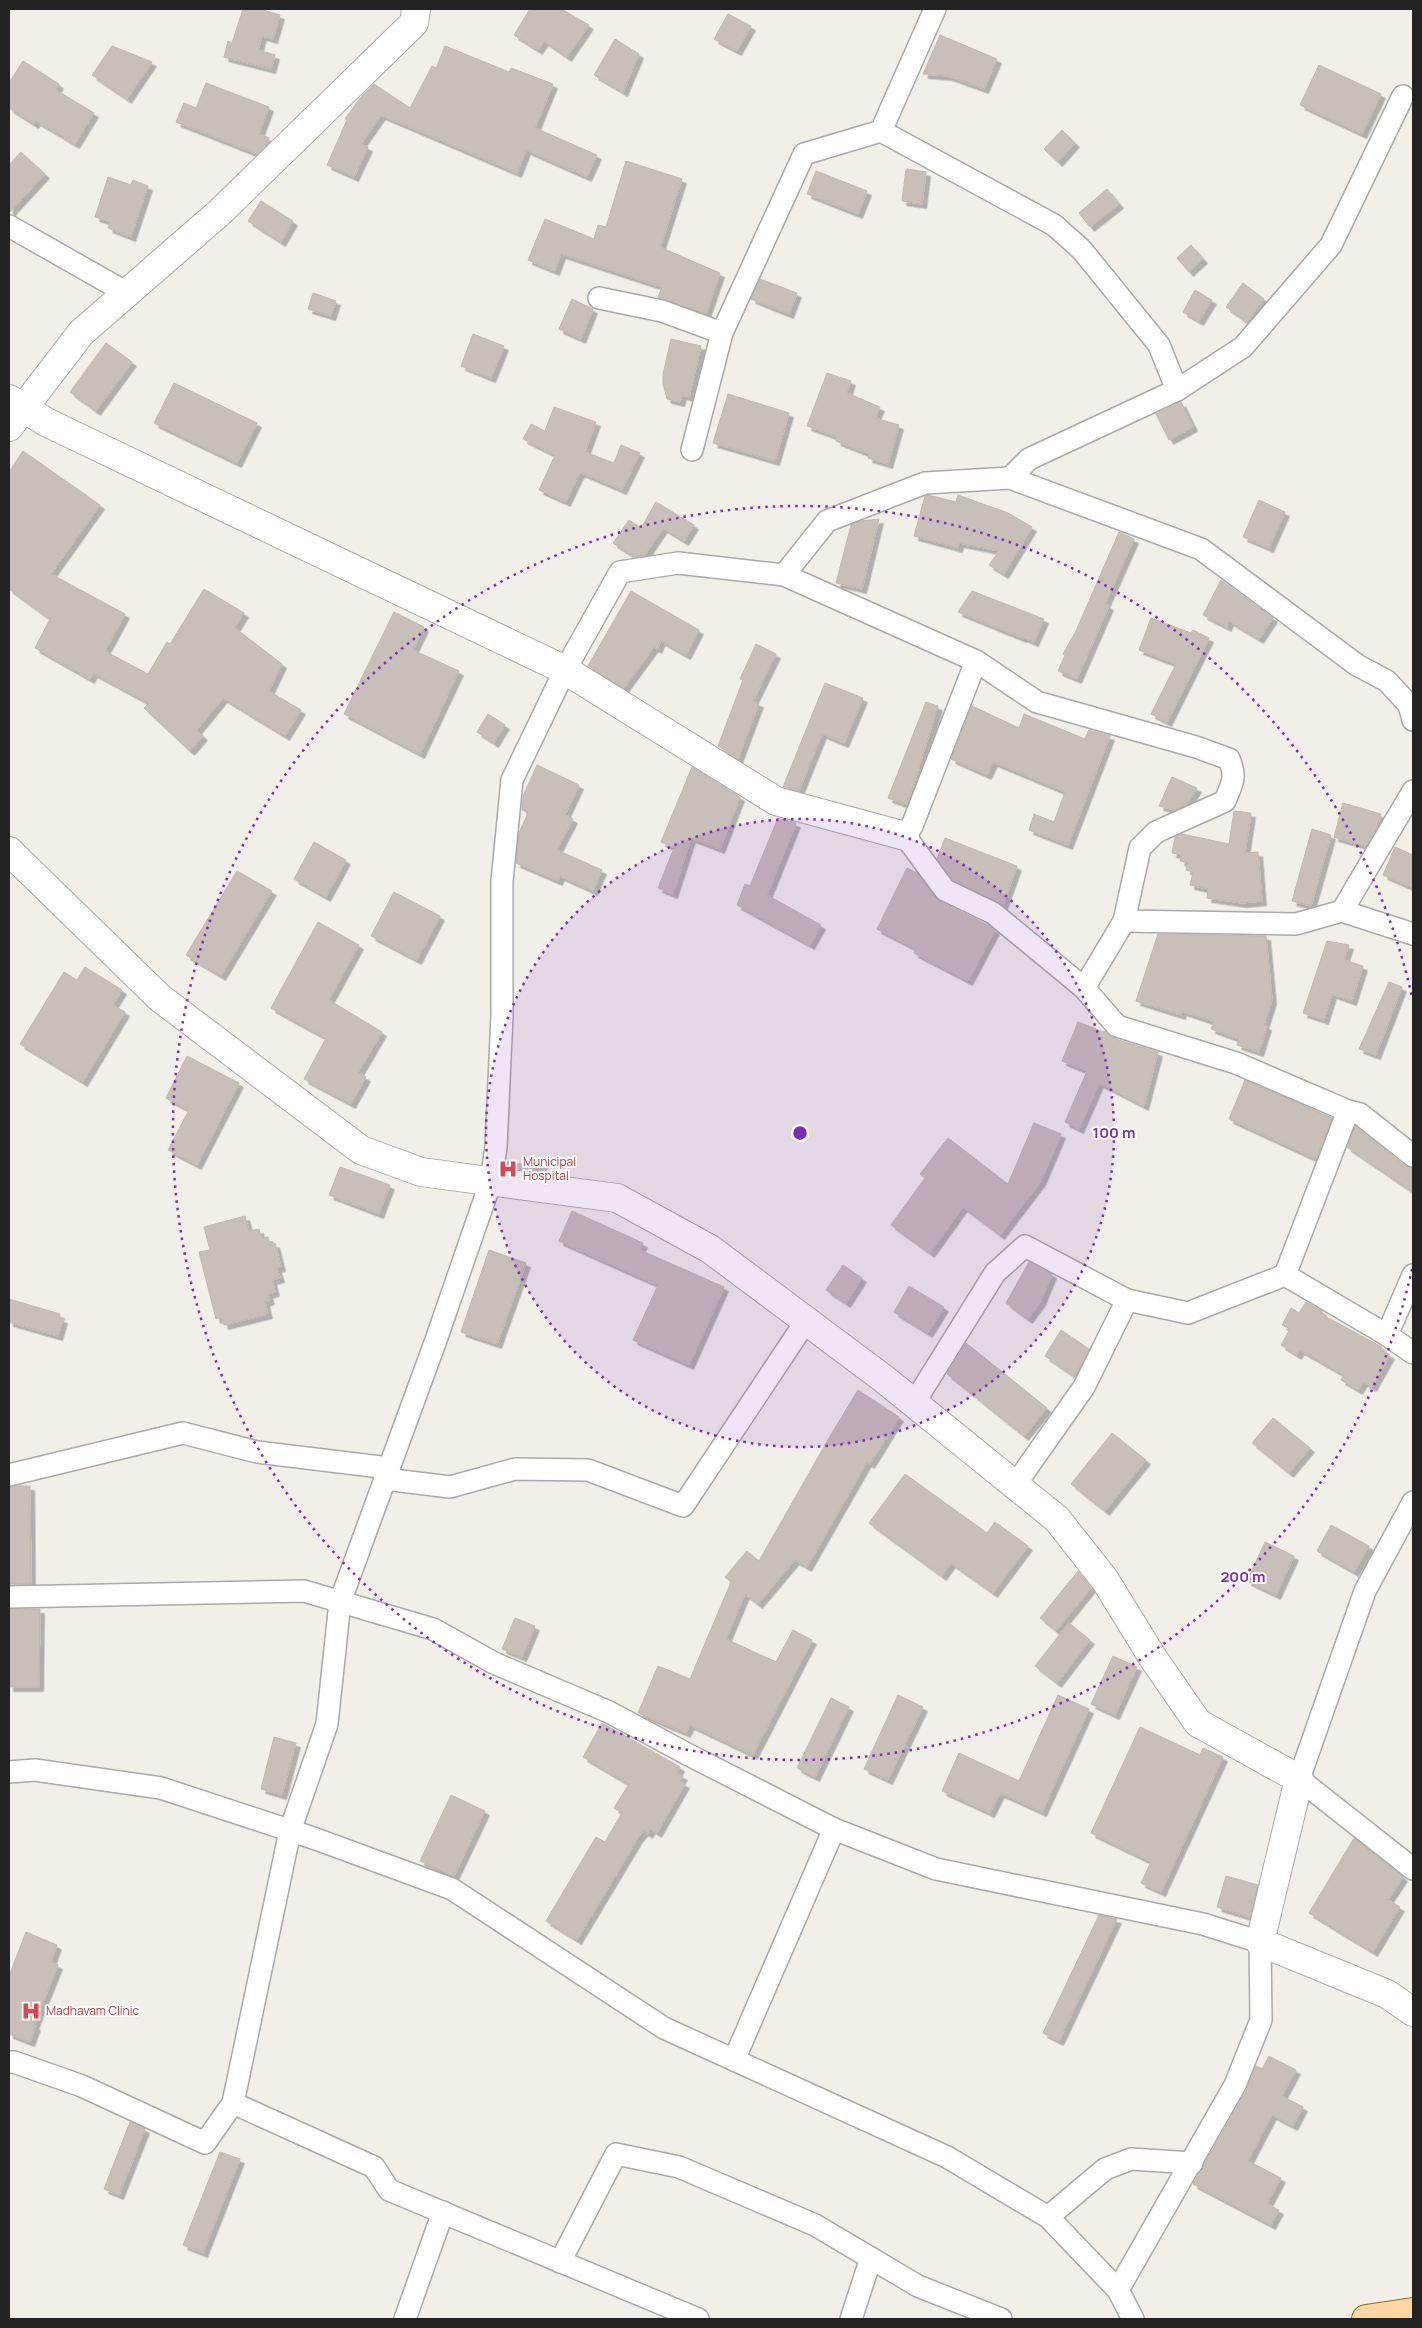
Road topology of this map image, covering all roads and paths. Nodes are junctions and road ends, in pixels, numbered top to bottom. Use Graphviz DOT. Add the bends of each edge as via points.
graph roads {
  1 [pos="416,9"];
  2 [pos="932,10"];
  3 [pos="1403,96"];
  4 [pos="881,131"];
  5 [pos="9,226"];
  6 [pos="127,293"];
  7 [pos="599,298"];
  8 [pos="722,333"];
  9 [pos="1177,390"];
  10 [pos="14,411"];
  11 [pos="692,450"];
  12 [pos="1010,478"];
  13 [pos="784,575"];
  14 [pos="976,661"];
  15 [pos="565,670"];
  16 [pos="1413,720"];
  17 [pos="1413,791"];
  18 [pos="904,836"];
  19 [pos="9,851"];
  20 [pos="1342,911"];
  21 [pos="1124,921"];
  22 [pos="1413,934"];
  23 [pos="1084,988"];
  24 [pos="1348,1111"];
  25 [pos="1413,1156"];
  26 [pos="491,1181"];
  27 [pos="1413,1274"];
  28 [pos="1285,1276"];
  29 [pos="1127,1300"];
  30 [pos="806,1321"];
  31 [pos="1387,1335"];
  32 [pos="1413,1353"];
  33 [pos="914,1404"];
  34 [pos="387,1473"];
  35 [pos="9,1475"];
  36 [pos="1014,1485"];
  37 [pos="1413,1502"];
  38 [pos="9,1597"];
  39 [pos="340,1602"];
  40 [pos="9,1772"];
  41 [pos="1299,1779"];
  42 [pos="834,1829"];
  43 [pos="290,1830"];
  44 [pos="1413,1870"];
  45 [pos="1260,1942"];
  46 [pos="1413,2012"];
  47 [pos="734,2060"];
  48 [pos="9,2062"];
  49 [pos="234,2103"];
  50 [pos="1192,2162"];
  51 [pos="443,2212"];
  52 [pos="1048,2217"];
  53 [pos="871,2258"];
  54 [pos="560,2262"];
  55 [pos="1118,2290"];
  56 [pos="1413,2312"];
  57 [pos="405,2319"];
  58 [pos="698,2319"];
  59 [pos="851,2319"];
  60 [pos="1000,2319"];
  61 [pos="1133,2319"];
  62 [pos="1366,2319"];
  1 -- 6 [label="street" via="414,23 220,212"];
  2 -- 4 [label="street"];
  3 -- 9 [label="street" via="1332,245 1243,347"];
  4 -- 8 [label="street" via="804,154"];
  4 -- 9 [label="street" via="1054,225 1081,249 1160,345"];
  5 -- 6 [label="street"];
  6 -- 10 [label="street" via="81,333"];
  7 -- 8 [label="street" via="662,311"];
  8 -- 11 [label="street"];
  9 -- 12 [label="street" via="1029,459"];
  10 -- 15 [label="street" via="46,422"];
  12 -- 13 [label="street" via="925,483 827,521"];
  12 -- 16 [label="street" via="1201,549 1357,665 1387,681 1409,705"];
  13 -- 14 [label="street"];
  13 -- 15 [label="street" via="678,563 620,572"];
  14 -- 18 [label="street" via="912,826"];
  14 -- 21 [label="street" via="1038,702 1229,759 1235,777 1225,801 1156,832 1140,848"];
  15 -- 18 [label="street" via="776,801"];
  15 -- 26 [label="street" via="512,780 502,881 502,1016 496,1147"];
  17 -- 20 [label="street"];
  18 -- 23 [label="street" via="945,890 993,914"];
  19 -- 26 [label="street" via="160,998 361,1150 421,1172"];
  20 -- 21 [label="street" via="1296,924"];
  20 -- 22 [label="street"];
  21 -- 23 [label="street"];
  23 -- 24 [label="street" via="1117,1026 1236,1063"];
  24 -- 25 [label="street" via="1360,1114"];
  24 -- 28 [label="street"];
  26 -- 30 [label="street" via="617,1198 710,1249"];
  26 -- 34 [label="street"];
  27 -- 31 [label="street"];
  28 -- 29 [label="street" via="1188,1313"];
  28 -- 31 [label="street"];
  29 -- 33 [label="street" via="1025,1246 995,1273"];
  29 -- 36 [label="street" via="1084,1387"];
  30 -- 33 [label="street"];
  30 -- 34 [label="street" via="683,1506 588,1470 515,1469 450,1487"];
  31 -- 32 [label="street"];
  33 -- 36 [label="street"];
  34 -- 35 [label="street" via="257,1452 183,1433"];
  34 -- 39 [label="street"];
  36 -- 41 [label="street" via="1057,1519 1105,1580 1198,1723"];
  37 -- 41 [label="street" via="1366,1591"];
  38 -- 39 [label="street" via="304,1591"];
  39 -- 42 [label="street" via="433,1629 494,1663 609,1712"];
  39 -- 43 [label="street" via="328,1724"];
  40 -- 43 [label="street" via="35,1770 161,1788"];
  41 -- 44 [label="street"];
  41 -- 45 [label="street"];
  42 -- 45 [label="street" via="936,1869 1203,1924"];
  42 -- 47 [label="street"];
  43 -- 47 [label="street" via="452,1889 664,2028"];
  43 -- 49 [label="street"];
  45 -- 46 [label="street" via="1387,1994"];
  45 -- 50 [label="street" via="1261,2020 1235,2085"];
  47 -- 52 [label="street" via="947,2157"];
  48 -- 49 [label="street" via="82,2086 205,2143"];
  49 -- 51 [label="street" via="374,2167 389,2190"];
  50 -- 52 [label="street" via="1131,2159 1105,2169"];
  50 -- 55 [label="street"];
  51 -- 54 [label="street"];
  51 -- 57 [label="street"];
  52 -- 55 [label="street"];
  53 -- 54 [label="street" via="815,2225 679,2167 616,2154"];
  53 -- 59 [label="street"];
  53 -- 60 [label="street" via="918,2286"];
  54 -- 58 [label="street"];
  55 -- 61 [label="street"];
  56 -- 62 [label="main road"];
}
